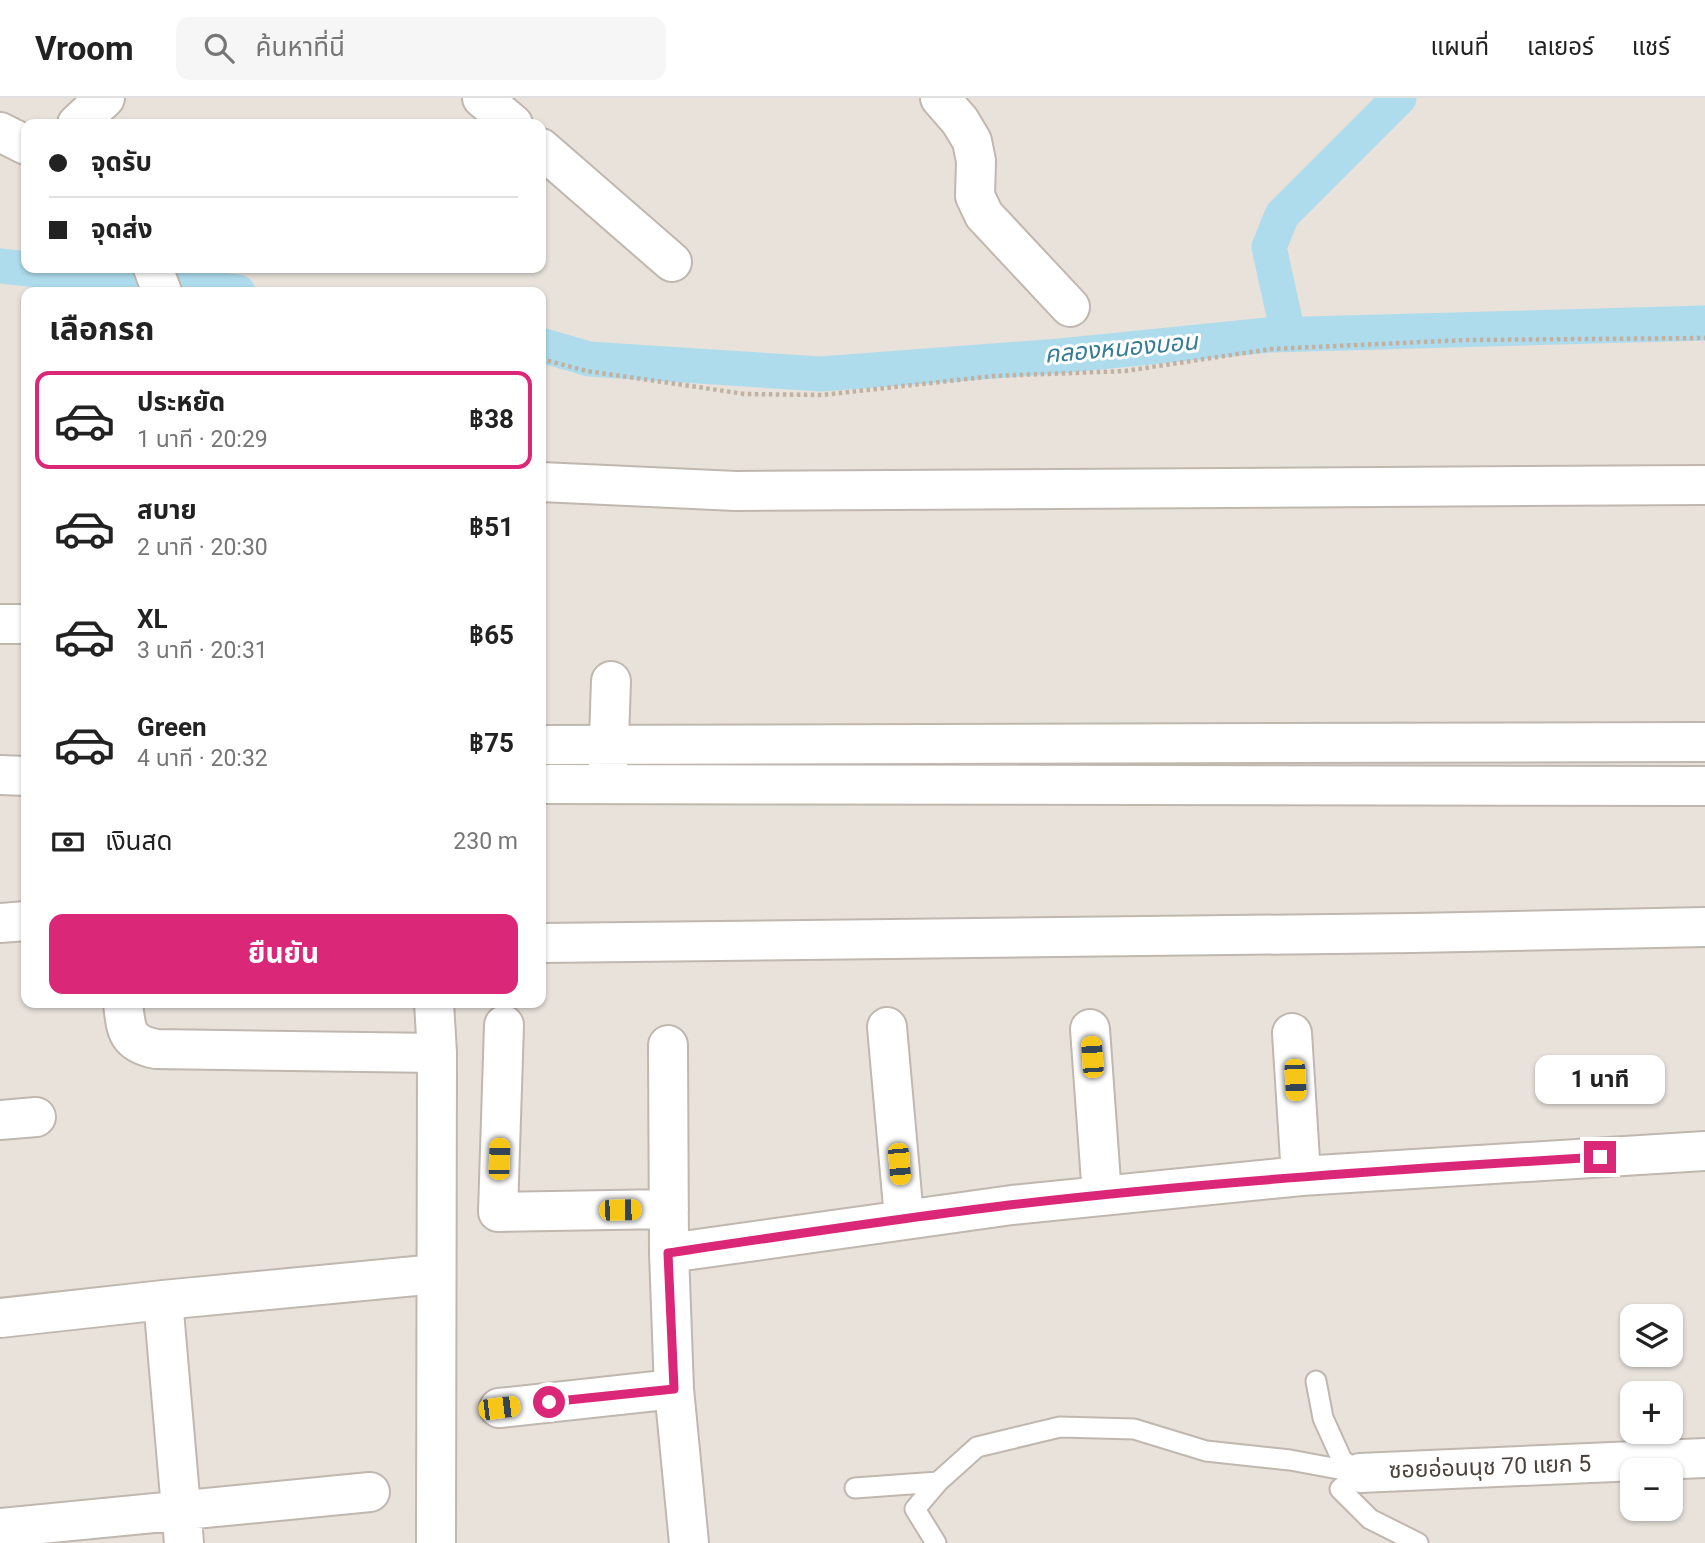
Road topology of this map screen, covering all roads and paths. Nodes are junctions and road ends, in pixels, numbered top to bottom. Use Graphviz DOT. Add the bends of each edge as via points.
graph roads {
  1 [pos="105,98"];
  2 [pos="482,98"];
  3 [pos="940,98"];
  4 [pos="82,119"];
  5 [pos="507,119"];
  6 [pos="0,132"];
  7 [pos="21,142"];
  8 [pos="546,153"];
  9 [pos="672,262"];
  10 [pos="1070,307"];
  11 [pos="1705,338"];
  12 [pos="546,360"];
  13 [pos="546,482"];
  14 [pos="1705,485"];
  15 [pos="0,624"];
  16 [pos="21,624"];
  17 [pos="611,681"];
  18 [pos="1705,742"];
  19 [pos="608,744"];
  20 [pos="546,745"];
  21 [pos="0,775"];
  22 [pos="21,776"];
  23 [pos="546,784"];
  24 [pos="607,785"];
  25 [pos="1705,786"];
  26 [pos="21,921"];
  27 [pos="0,923"];
  28 [pos="1705,926"];
  29 [pos="546,943"];
  30 [pos="124,1008"];
  31 [pos="434,1008"];
  32 [pos="503,1025"];
  33 [pos="887,1027"];
  34 [pos="1090,1029"];
  35 [pos="1292,1032"];
  36 [pos="668,1045"];
  37 [pos="437,1052"];
  38 [pos="1705,1151"];
  39 [pos="1301,1176"];
  40 [pos="1102,1196"];
  41 [pos="669,1209"];
  42 [pos="904,1218"];
  43 [pos="668,1253"];
  44 [pos="436,1274"];
  45 [pos="163,1300"];
  46 [pos="0,1318"];
  47 [pos="1316,1381"];
  48 [pos="674,1389"];
  49 [pos="499,1408"];
  50 [pos="1705,1458"];
  51 [pos="1360,1473"];
  52 [pos="937,1482"];
  53 [pos="855,1488"];
  54 [pos="370,1492"];
  55 [pos="183,1526"];
  56 [pos="0,1528"];
  57 [pos="436,1543"];
  58 [pos="689,1543"];
  59 [pos="936,1543"];
  60 [pos="1418,1543"];
  1 -- 4 [label="street"];
  2 -- 5 [label="street"];
  3 -- 10 [label="street" via="972,141 975,196 984,215"];
  6 -- 7 [label="street"];
  8 -- 9 [label="street"];
  11 -- 12 [label="path" via="1466,340 1271,349 1125,371 994,376 822,395 745,394 587,372"];
  13 -- 14 [label="street" via="736,491"];
  15 -- 16 [label="street"];
  17 -- 19 [label="street"];
  18 -- 19 [label="street"];
  19 -- 20 [label="street"];
  19 -- 24 [label="street"];
  21 -- 22 [label="street"];
  23 -- 24 [label="street"];
  24 -- 25 [label="street"];
  26 -- 27 [label="street"];
  28 -- 29 [label="street"];
  30 -- 37 [label="street" via="128,1034 139,1044 156,1049"];
  31 -- 37 [label="street"];
  32 -- 41 [label="street" via="498,1212"];
  33 -- 42 [label="street"];
  34 -- 40 [label="street"];
  35 -- 39 [label="street"];
  36 -- 41 [label="street"];
  37 -- 44 [label="street"];
  38 -- 39 [label="street"];
  39 -- 40 [label="street"];
  40 -- 42 [label="street"];
  41 -- 43 [label="street"];
  42 -- 43 [label="street"];
  43 -- 48 [label="street"];
  44 -- 45 [label="street"];
  44 -- 57 [label="street"];
  45 -- 46 [label="street"];
  45 -- 55 [label="street"];
  47 -- 51 [label="lane" via="1323,1418 1342,1460"];
  48 -- 49 [label="street"];
  48 -- 58 [label="street"];
  50 -- 51 [label="street, ซอยอ่อนนุช 70 แยก 5"];
  51 -- 52 [label="lane" via="1206,1451 1134,1429 1060,1427 976,1447"];
  51 -- 60 [label="lane" via="1340,1489 1370,1520"];
  52 -- 53 [label="lane"];
  52 -- 59 [label="lane" via="915,1509"];
  54 -- 55 [label="street"];
  55 -- 56 [label="street"];
}
